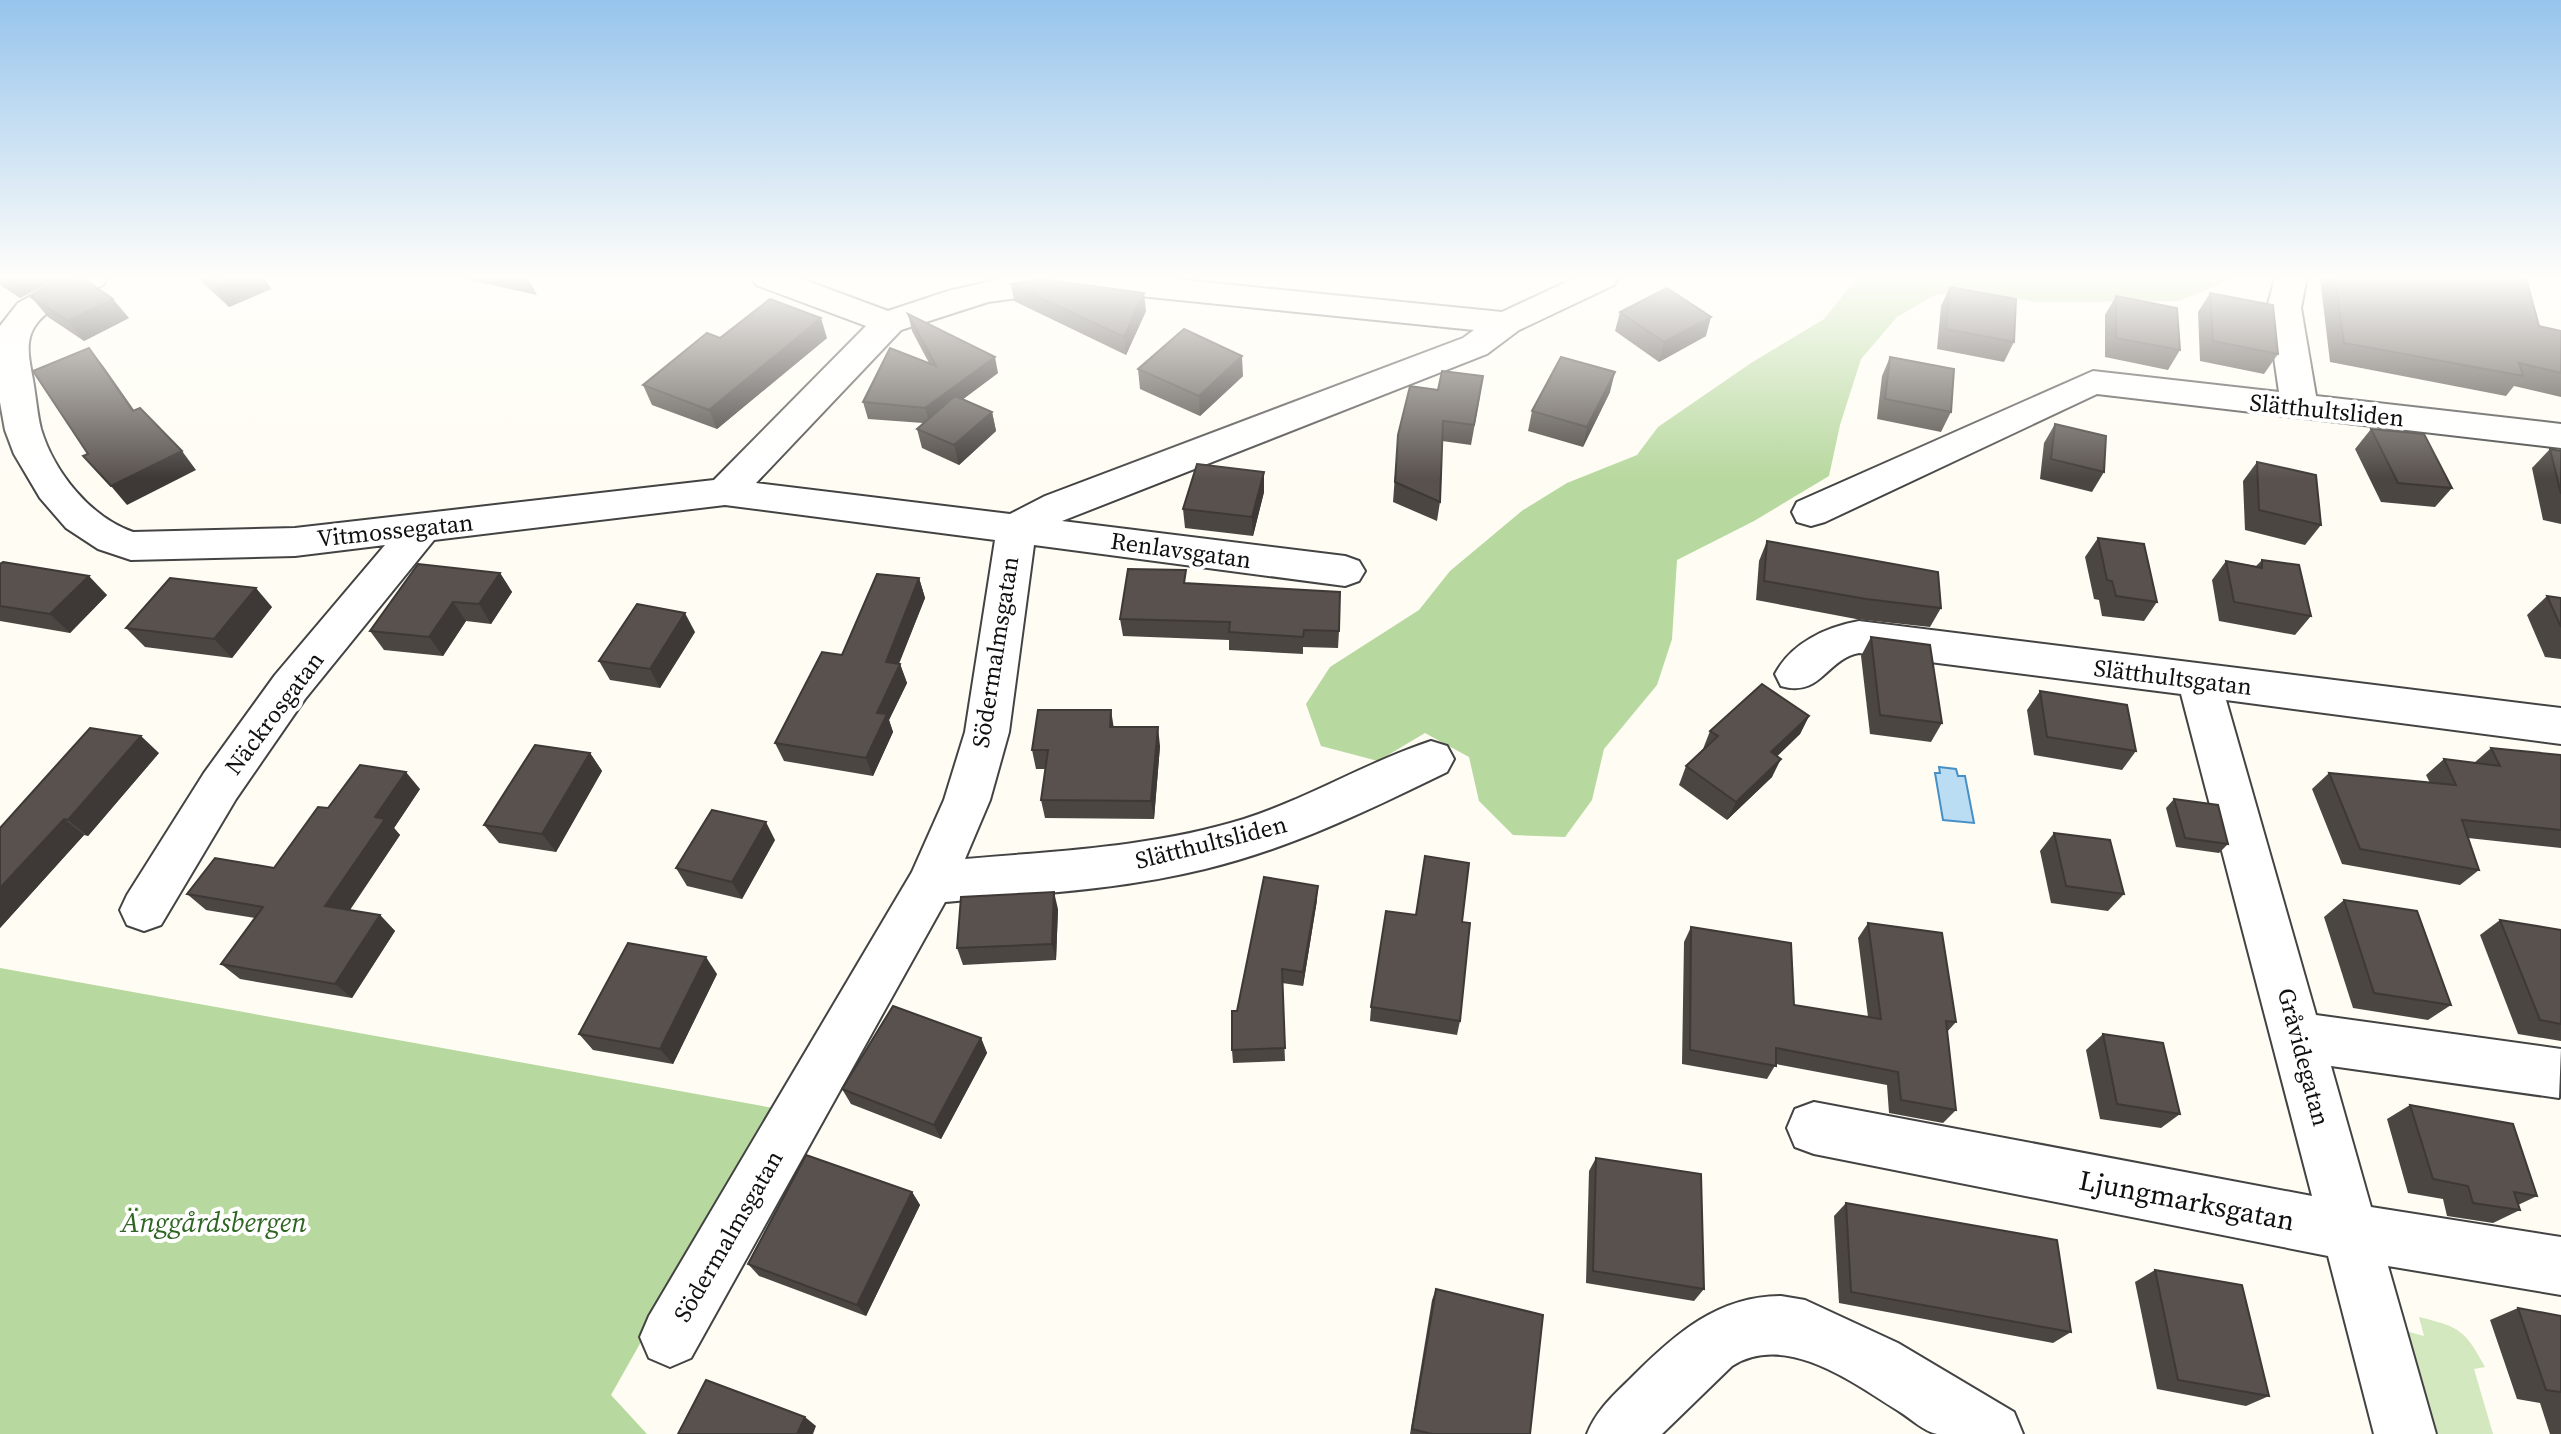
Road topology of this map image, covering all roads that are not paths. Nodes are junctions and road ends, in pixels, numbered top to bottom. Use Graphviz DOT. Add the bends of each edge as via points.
graph roads {
  1 [pos="12,345"];
  2 [pos="868,345"];
  3 [pos="1477,345"];
  4 [pos="2290,345"];
  5 [pos="2300,408"];
  6 [pos="2561,436"];
  7 [pos="725,492"];
  8 [pos="1811,512"];
  9 [pos="422,528"];
  10 [pos="1017,528"];
  11 [pos="1345,571"];
  12 [pos="1796,674"];
  13 [pos="2199,681"];
  14 [pos="2561,726"];
  15 [pos="1431,759"];
  16 [pos="931,883"];
  17 [pos="144,910"];
  18 [pos="2299,1037"];
  19 [pos="2559,1073"];
  20 [pos="1814,1128"];
  21 [pos="2352,1232"];
  22 [pos="2561,1266"];
  23 [pos="670,1337"];
  24 [pos="1618,1434"];
  25 [pos="1992,1434"];
  26 [pos="2405,1434"];
  1 -- 9 [label="street, Vitmossegatan" via="24,433 47,477 94,531 131,546 162,548 295,542"];
  2 -- 7 [label="street"];
  3 -- 10 [label="street, Södermalmsgatan" via="1059,506"];
  4 -- 5 [label="street"];
  5 -- 6 [label="street, Slätthultsliden"];
  5 -- 8 [label="street, Slätthultsliden" via="2093,382"];
  7 -- 9 [label="street, Vitmossegatan"];
  7 -- 10 [label="street, Vitmossegatan"];
  9 -- 17 [label="street, Näckrosgatan" via="290,687 220,786"];
  10 -- 11 [label="street, Renlavsgatan"];
  10 -- 16 [label="street, Södermalmsgatan" via="987,732 967,800"];
  12 -- 13 [label="street, Slätthultsgatan" via="1837,641 1859,637"];
  13 -- 14 [label="street, Slätthultsgatan"];
  13 -- 18 [label="street, Gråvidegatan"];
  15 -- 16 [label="street, Slätthultsliden" via="1289,824 1177,855"];
  16 -- 23 [label="street, Södermalmsgatan"];
  18 -- 19 [label="street"];
  18 -- 21 [label="street, Gråvidegatan"];
  20 -- 21 [label="street, Ljungmarksgatan"];
  21 -- 22 [label="street, Ljungmarksgatan"];
  21 -- 26 [label="street, Gråvidegatan"];
  24 -- 25 [label="street" via="1713,1344 1770,1325 1803,1330"];
}
